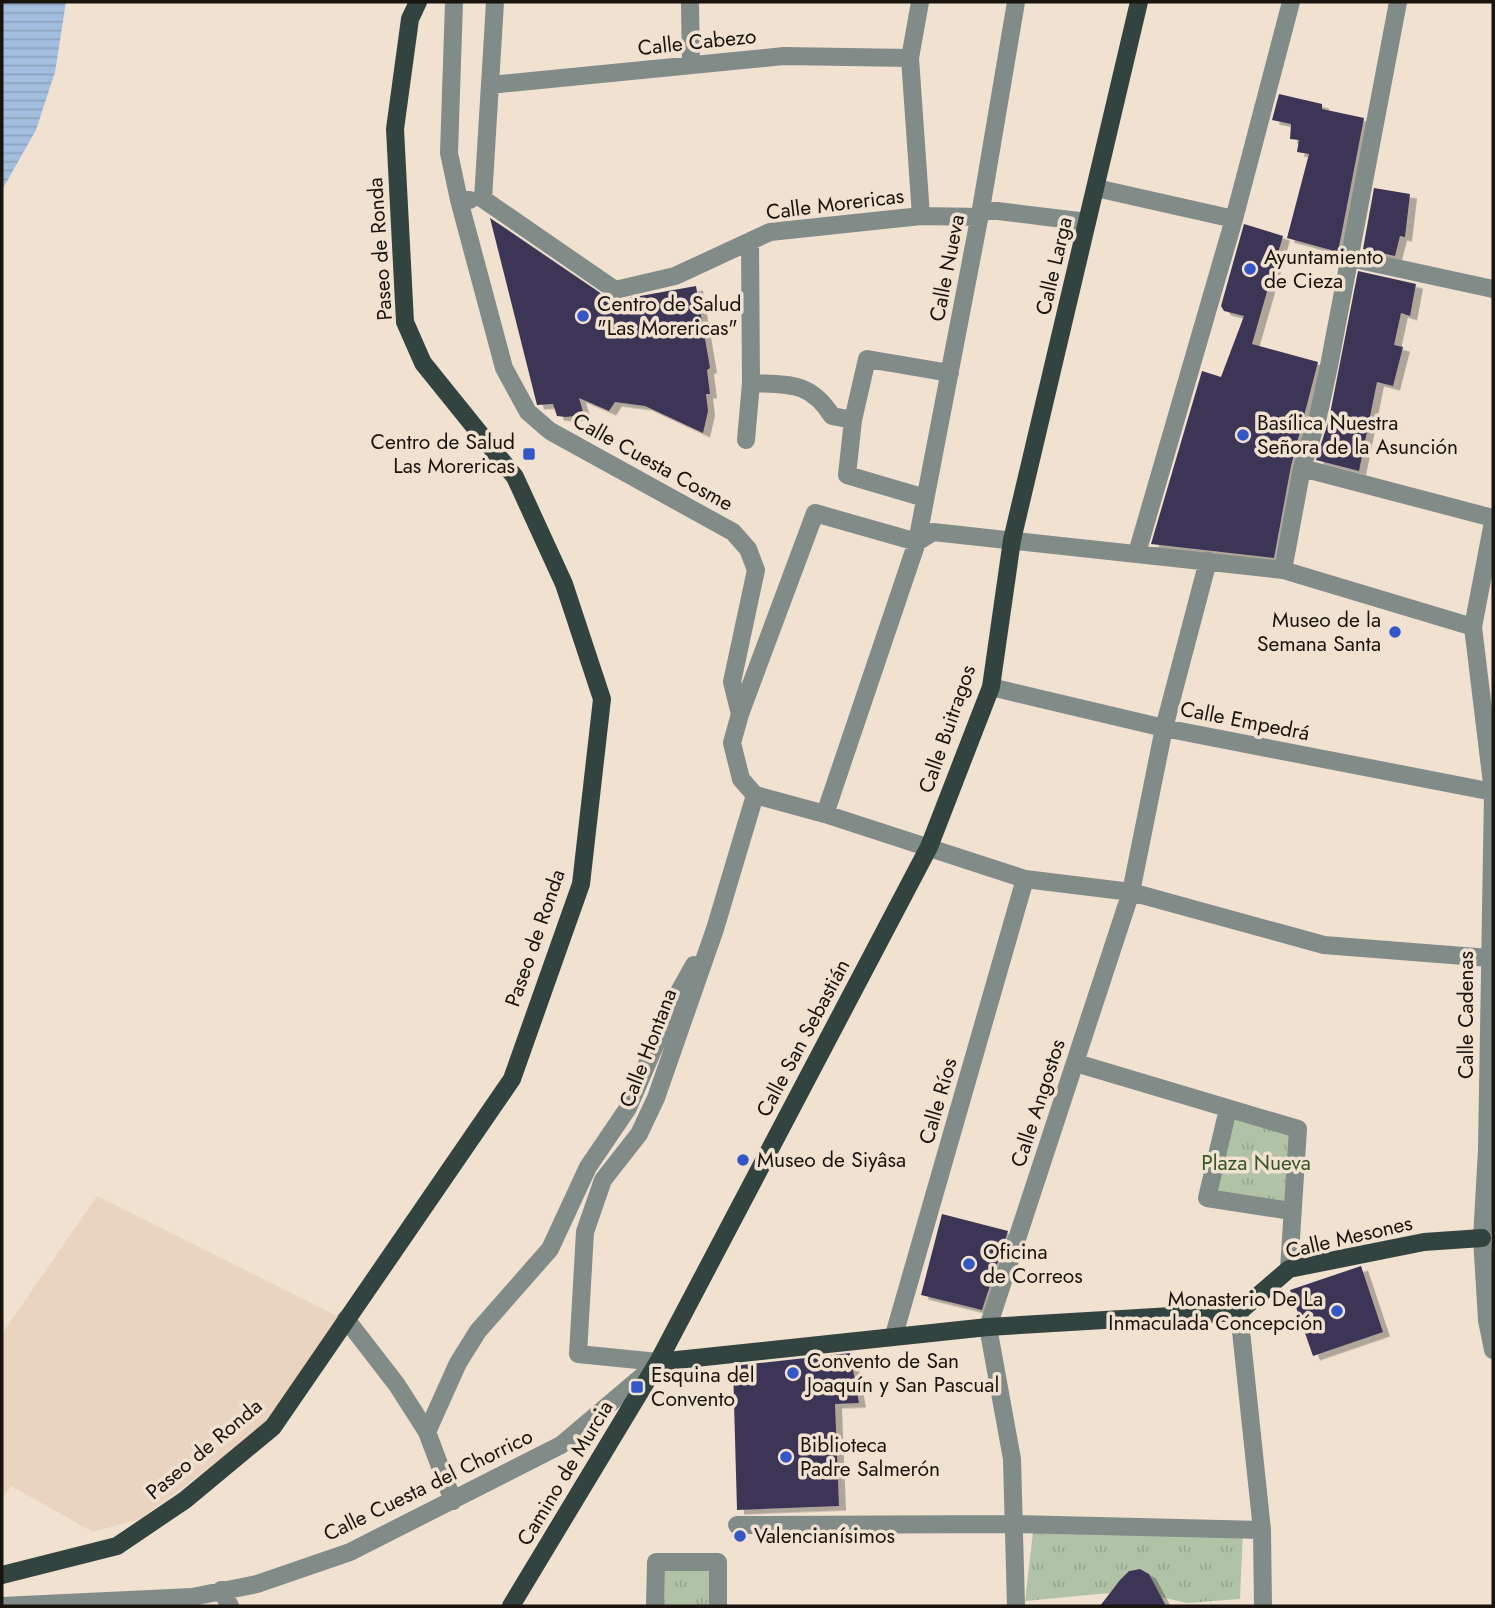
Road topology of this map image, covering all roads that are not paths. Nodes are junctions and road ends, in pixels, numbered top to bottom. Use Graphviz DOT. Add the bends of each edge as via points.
graph roads {
  1 [pos="418,2"];
  2 [pos="454,2"];
  3 [pos="495,2"];
  4 [pos="690,2"];
  5 [pos="920,2"];
  6 [pos="1016,2"];
  7 [pos="1139,2"];
  8 [pos="1292,2"];
  9 [pos="1398,2"];
  10 [pos="910,58"];
  11 [pos="691,65"];
  12 [pos="490,85"];
  13 [pos="1096,188"];
  14 [pos="483,199"];
  15 [pos="459,200"];
  16 [pos="981,213"];
  17 [pos="921,216"];
  18 [pos="1234,219"];
  19 [pos="1087,222"];
  20 [pos="750,241"];
  21 [pos="1350,258"];
  22 [pos="1493,289"];
  23 [pos="950,373"];
  24 [pos="751,383"];
  25 [pos="853,420"];
  26 [pos="746,440"];
  27 [pos="1302,468"];
  28 [pos="925,498"];
  29 [pos="1493,520"];
  30 [pos="1012,540"];
  31 [pos="917,542"];
  32 [pos="1137,553"];
  33 [pos="1208,561"];
  34 [pos="1283,570"];
  35 [pos="1473,627"];
  36 [pos="991,687"];
  37 [pos="740,714"];
  38 [pos="1164,728"];
  39 [pos="1493,792"];
  40 [pos="755,795"];
  41 [pos="825,814"];
  42 [pos="929,847"];
  43 [pos="1025,879"];
  44 [pos="1131,892"];
  45 [pos="715,929"];
  46 [pos="1489,958"];
  47 [pos="1076,1063"];
  48 [pos="1228,1109"];
  49 [pos="1291,1211"];
  50 [pos="1488,1238"];
  51 [pos="1289,1269"];
  52 [pos="1239,1312"];
  53 [pos="346,1319"];
  54 [pos="988,1327"];
  55 [pos="894,1335"];
  56 [pos="1493,1350"];
  57 [pos="658,1363"];
  58 [pos="427,1432"];
  59 [pos="453,1501"];
  60 [pos="1013,1524"];
  61 [pos="737,1525"];
  62 [pos="1262,1530"];
  63 [pos="2,1575"];
  64 [pos="221,1590"];
  65 [pos="187,1602"];
  66 [pos="2,1606"];
  67 [pos="230,1606"];
  68 [pos="512,1606"];
  69 [pos="656,1606"];
  70 [pos="718,1606"];
  71 [pos="1016,1606"];
  72 [pos="1264,1606"];
  1 -- 53 [label="main road, Paseo de Ronda" via="410,19 395,129 405,322 423,363 515,477 564,584 602,699 581,884 512,1079"];
  2 -- 15 [label="street" via="449,153"];
  3 -- 12 [label="street"];
  4 -- 11 [label="street"];
  5 -- 10 [label="street"];
  6 -- 16 [label="street, Calle Nueva"];
  7 -- 13 [label="main road, Calle Larga"];
  8 -- 18 [label="street"];
  9 -- 21 [label="street"];
  10 -- 11 [label="street, Calle Cabezo" via="784,56"];
  10 -- 17 [label="street"];
  11 -- 12 [label="street, Calle Cabezo"];
  12 -- 14 [label="street"];
  13 -- 18 [label="street"];
  13 -- 19 [label="main road, Calle Larga"];
  14 -- 15 [label="street"];
  14 -- 20 [label="street, Calle Morericas" via="615,290 675,276"];
  15 -- 37 [label="street, Calle Cuesta Cosme" via="504,368 528,412 550,431 733,532 748,549 756,570 732,682"];
  16 -- 17 [label="street, Calle Morericas"];
  16 -- 19 [label="street, Calle Morericas"];
  16 -- 23 [label="street, Calle Nueva"];
  17 -- 20 [label="street, Calle Morericas" via="770,232"];
  18 -- 32 [label="street"];
  19 -- 30 [label="main road, Calle Larga"];
  20 -- 24 [label="street"];
  21 -- 22 [label="street"];
  21 -- 27 [label="street" via="1318,417"];
  23 -- 25 [label="street" via="867,359"];
  23 -- 28 [label="street, Calle Nueva"];
  24 -- 25 [label="street" via="797,386 821,398 832,416"];
  24 -- 26 [label="street"];
  25 -- 28 [label="street" via="847,475"];
  27 -- 29 [label="street"];
  27 -- 34 [label="street"];
  28 -- 31 [label="street, Calle Nueva"];
  29 -- 35 [label="street, Calle Cadenas"];
  30 -- 31 [label="street" via="933,533"];
  30 -- 32 [label="street"];
  30 -- 36 [label="main road, Calle Buitragos"];
  31 -- 37 [label="street" via="816,513"];
  31 -- 41 [label="street, Calle Nueva"];
  32 -- 33 [label="street"];
  33 -- 34 [label="street"];
  33 -- 38 [label="street, Calle Angostos"];
  34 -- 35 [label="street"];
  35 -- 39 [label="street, Calle Cadenas"];
  36 -- 38 [label="street, Calle Empedrá"];
  36 -- 42 [label="main road, Calle Buitragos"];
  37 -- 40 [label="street, Calle Cuesta Cosme" via="732,743 741,779"];
  38 -- 39 [label="street, Calle Empedrá"];
  38 -- 44 [label="street, Calle Angostos"];
  39 -- 46 [label="street, Calle Cadenas"];
  40 -- 41 [label="street"];
  40 -- 45 [label="street, Calle Hontana"];
  41 -- 42 [label="street"];
  42 -- 43 [label="street"];
  42 -- 57 [label="main road, Calle San Sebastián"];
  43 -- 44 [label="street"];
  43 -- 55 [label="street, Calle Ríos"];
  44 -- 46 [label="street" via="1324,945"];
  44 -- 47 [label="street, Calle Angostos"];
  45 -- 57 [label="street, Calle Hontana" via="656,1098 639,1134 603,1180 585,1232 578,1354"];
  45 -- 58 [label="street" via="675,999 628,1108 588,1167 550,1249 478,1331"];
  46 -- 50 [label="street, Calle Cadenas"];
  47 -- 48 [label="street"];
  47 -- 54 [label="street, Calle Angostos"];
  48 -- 49 [label="street" via="1298,1129"];
  48 -- 49 [label="street" via="1207,1198"];
  49 -- 51 [label="street"];
  50 -- 51 [label="main road, Calle Mesones" via="1424,1242"];
  50 -- 56 [label="street, Calle Cadenas" via="1487,1320"];
  51 -- 52 [label="main road, Calle Mesones"];
  52 -- 54 [label="main road"];
  52 -- 62 [label="street"];
  53 -- 58 [label="street"];
  53 -- 63 [label="main road, Paseo de Ronda" via="273,1427 186,1500 117,1546"];
  54 -- 55 [label="main road"];
  54 -- 60 [label="street" via="1012,1460"];
  55 -- 57 [label="main road"];
  57 -- 59 [label="street, Calle Cuesta del Chorrico" via="561,1445"];
  57 -- 68 [label="main road, Camino de Murcia"];
  58 -- 59 [label="street"];
  59 -- 64 [label="street, Calle Cuesta del Chorrico" via="350,1552 257,1584"];
  60 -- 61 [label="street"];
  60 -- 62 [label="street"];
  60 -- 71 [label="street"];
  62 -- 72 [label="street"];
  64 -- 65 [label="street, Calle Cuesta del Chorrico"];
  64 -- 67 [label="street"];
  65 -- 66 [label="street, Calle Cuesta del Chorrico"];
  69 -- 70 [label="street" via="656,1562 718,1562"];
}
